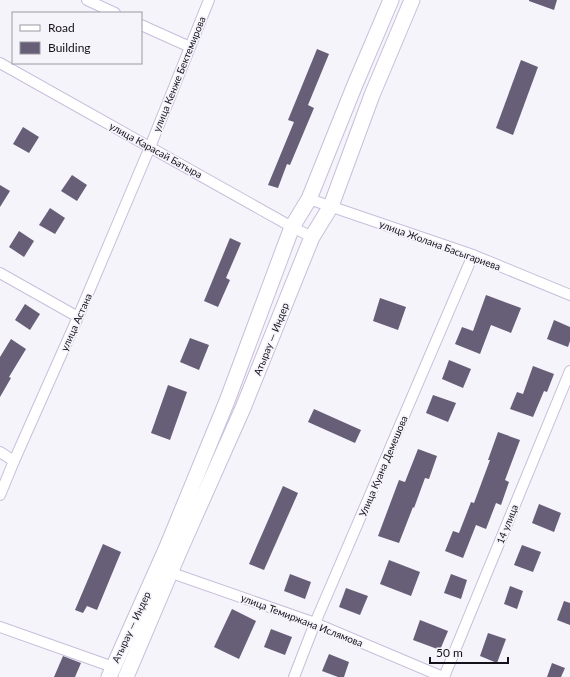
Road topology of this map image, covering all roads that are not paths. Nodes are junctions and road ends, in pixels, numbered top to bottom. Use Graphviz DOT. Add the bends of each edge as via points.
graph roads {
  1 [pos="87,0"];
  2 [pos="209,0"];
  3 [pos="391,0"];
  4 [pos="412,0"];
  5 [pos="113,12"];
  6 [pos="142,25"];
  7 [pos="190,47"];
  8 [pos="0,63"];
  9 [pos="150,147"];
  10 [pos="309,199"];
  11 [pos="331,206"];
  12 [pos="292,227"];
  13 [pos="312,237"];
  14 [pos="473,255"];
  15 [pos="0,273"];
  16 [pos="570,295"];
  17 [pos="78,317"];
  18 [pos="570,371"];
  19 [pos="0,452"];
  20 [pos="14,461"];
  21 [pos="0,496"];
  22 [pos="164,571"];
  23 [pos="315,624"];
  24 [pos="0,627"];
  25 [pos="111,672"];
  26 [pos="126,677"];
  27 [pos="294,677"];
  28 [pos="444,677"];
  1 -- 5 [label="street"];
  2 -- 7 [label="street, улица Кенже Бектемирова"];
  3 -- 10 [label="main road, Атырау — Индер"];
  4 -- 11 [label="main road, Атырау — Индер" via="372,95"];
  6 -- 7 [label="street"];
  7 -- 9 [label="street, улица Кенже Бектемирова"];
  8 -- 9 [label="street, улица Карасай Батыра"];
  9 -- 12 [label="street, улица Карасай Батыра"];
  9 -- 17 [label="street, улица Астана"];
  10 -- 11 [label="street, улица Жолана Басыгариева"];
  10 -- 12 [label="main road, Атырау — Индер"];
  11 -- 13 [label="main road, Атырау — Индер"];
  11 -- 14 [label="street, улица Жолана Басыгариева"];
  12 -- 13 [label="street, улица Карасай Батыра"];
  12 -- 22 [label="main road, Атырау — Индер"];
  13 -- 22 [label="main road, Атырау — Индер" via="243,408 179,552"];
  14 -- 16 [label="street, улица Жолана Басыгариева"];
  14 -- 23 [label="street, Улица Куана Демешова"];
  15 -- 17 [label="street"];
  17 -- 20 [label="street, улица Астана"];
  18 -- 28 [label="street, 14 улица"];
  19 -- 20 [label="street"];
  20 -- 21 [label="street, улица Астана"];
  22 -- 23 [label="street, улица Темиржана Ислямова"];
  22 -- 25 [label="main road, Атырау — Индер"];
  22 -- 26 [label="main road, Атырау — Индер"];
  23 -- 27 [label="street, Улица Куана Демешова"];
  23 -- 28 [label="street, улица Темиржана Ислямова"];
  24 -- 25 [label="street"];
}
